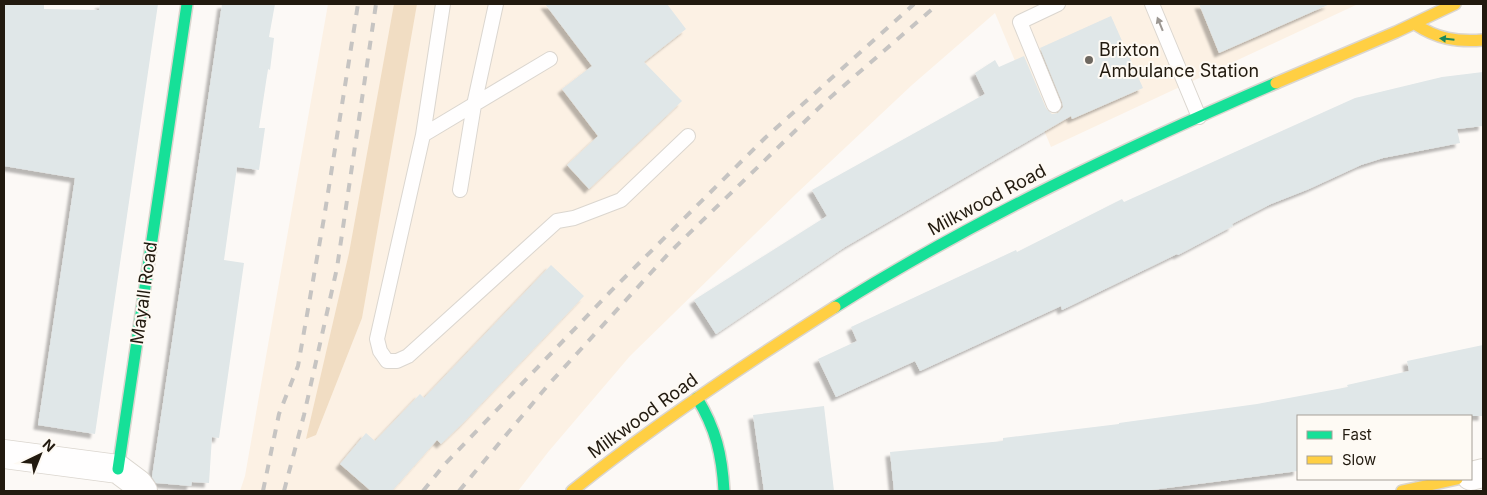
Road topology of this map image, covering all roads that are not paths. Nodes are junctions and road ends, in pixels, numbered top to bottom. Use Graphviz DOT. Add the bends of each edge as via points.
graph roads {
  1 [pos="187,4"];
  2 [pos="443,4"];
  3 [pos="496,4"];
  4 [pos="1058,4"];
  5 [pos="1152,4"];
  6 [pos="1455,4"];
  7 [pos="1415,24"];
  8 [pos="1483,40"];
  9 [pos="550,59"];
  10 [pos="474,105"];
  11 [pos="1054,105"];
  12 [pos="1199,118"];
  13 [pos="423,135"];
  14 [pos="688,136"];
  15 [pos="460,190"];
  16 [pos="697,398"];
  17 [pos="4,454"];
  18 [pos="118,469"];
  19 [pos="1453,480"];
  20 [pos="143,491"];
  21 [pos="572,491"];
  22 [pos="724,491"];
  23 [pos="1402,491"];
  1 -- 18 [label="main road, Mayall Road"];
  2 -- 13 [label="lane"];
  3 -- 10 [label="lane"];
  4 -- 11 [label="lane" via="1020,22"];
  12 -- 5 [label="lane, one-way"];
  6 -- 7 [label="main road, Milkwood Road"];
  8 -- 7 [label="main road, one-way" via="1439,38"];
  7 -- 12 [label="main road, Milkwood Road"];
  9 -- 10 [label="lane"];
  10 -- 13 [label="lane"];
  10 -- 15 [label="lane"];
  12 -- 16 [label="main road, Milkwood Road" via="1034,194 943,242 771,347"];
  13 -- 14 [label="lane" via="377,339 380,352 387,360 397,361 408,356 557,221 621,200"];
  16 -- 21 [label="main road, Milkwood Road"];
  16 -- 22 [label="main road" via="720,446"];
  17 -- 18 [label="street"];
  18 -- 20 [label="street"];
  19 -- 23 [label="main road"];
}
